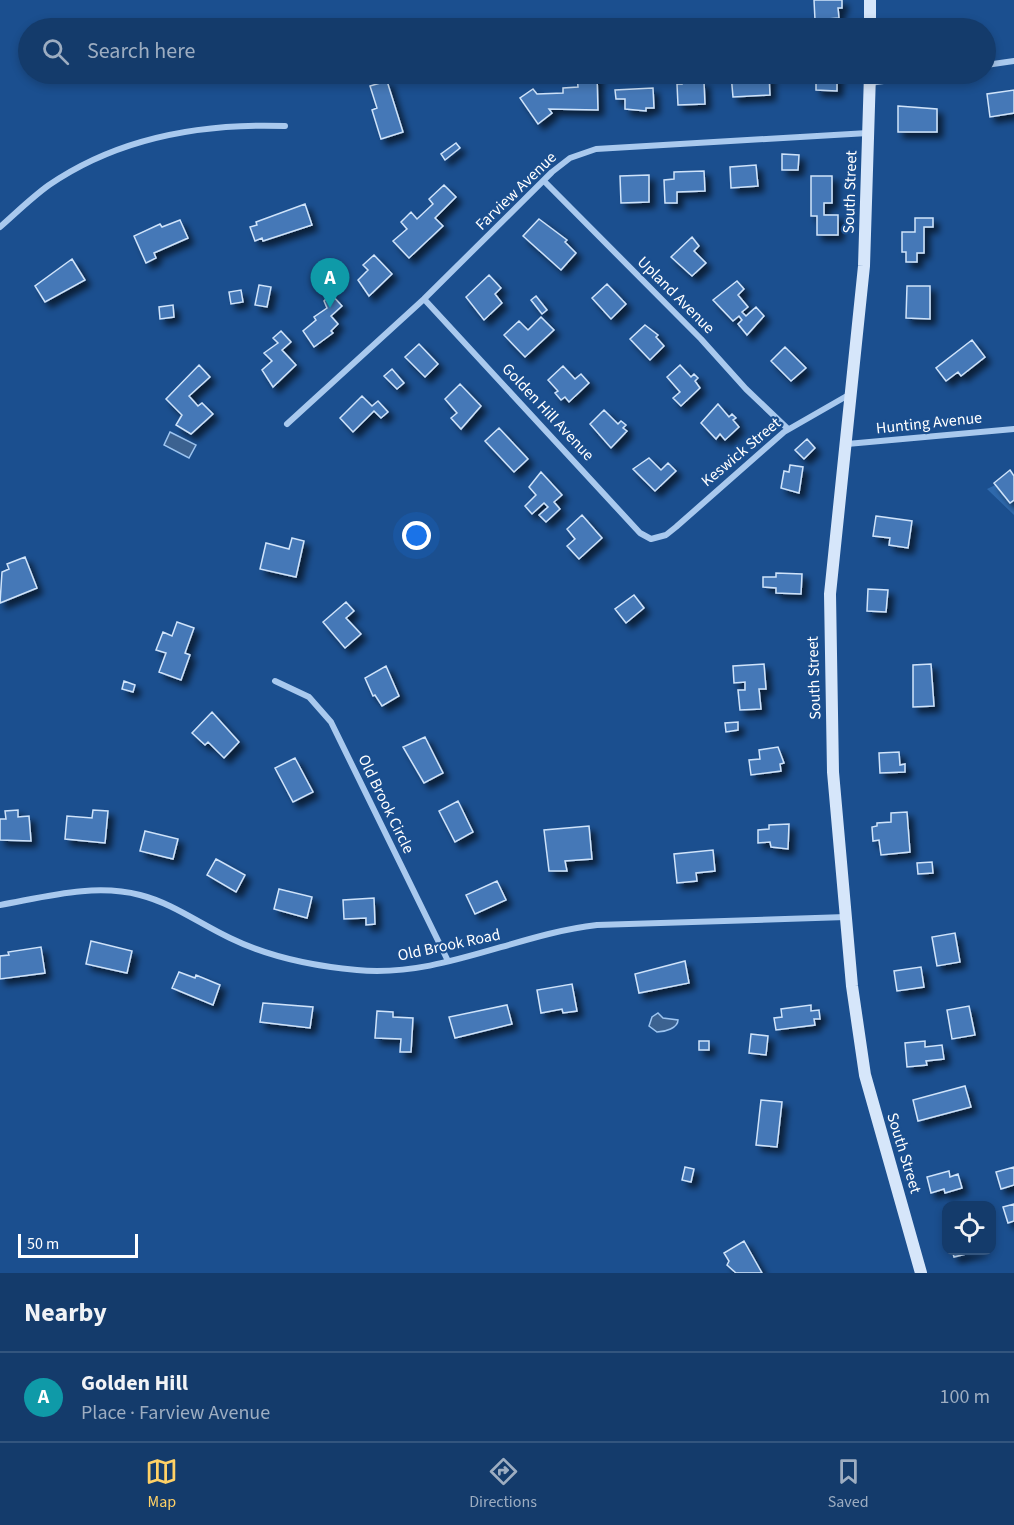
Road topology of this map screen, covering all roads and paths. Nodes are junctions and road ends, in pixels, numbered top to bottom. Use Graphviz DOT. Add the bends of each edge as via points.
graph roads {
  1 [pos="870,0"];
  2 [pos="870,18"];
  3 [pos="1014,61"];
  4 [pos="996,64"];
  5 [pos="870,84"];
  6 [pos="285,126"];
  7 [pos="868,133"];
  8 [pos="544,181"];
  9 [pos="0,227"];
  10 [pos="424,299"];
  11 [pos="852,392"];
  12 [pos="286,424"];
  13 [pos="788,429"];
  14 [pos="1014,429"];
  15 [pos="847,444"];
  16 [pos="653,539"];
  17 [pos="275,681"];
  18 [pos="0,905"];
  19 [pos="846,916"];
  20 [pos="448,961"];
  21 [pos="921,1273"];
  1 -- 2 [label="street"];
  3 -- 4 [label="street"];
  5 -- 7 [label="street, South Street"];
  6 -- 9 [label="street" via="219,126 145,140 49,185"];
  7 -- 8 [label="street, Farview Avenue" via="596,149 566,160"];
  7 -- 11 [label="street, South Street" via="864,266"];
  8 -- 10 [label="street, Farview Avenue"];
  8 -- 13 [label="street, Upland Avenue"];
  10 -- 12 [label="street, Farview Avenue"];
  10 -- 16 [label="street, Golden Hill Avenue" via="640,533"];
  11 -- 13 [label="street, Keswick Street"];
  11 -- 15 [label="street, South Street"];
  13 -- 16 [label="street, Keswick Street" via="676,527"];
  14 -- 15 [label="street, Hunting Avenue"];
  15 -- 19 [label="street, South Street" via="829,624 832,772"];
  17 -- 20 [label="street, Old Brook Circle" via="309,698 331,722"];
  18 -- 20 [label="street, Old Brook Road" via="76,892 120,891 158,901 239,943 300,962 376,971 420,968"];
  19 -- 20 [label="street, Old Brook Road" via="602,924 562,930"];
  19 -- 21 [label="street, South Street" via="865,1075"];
}
